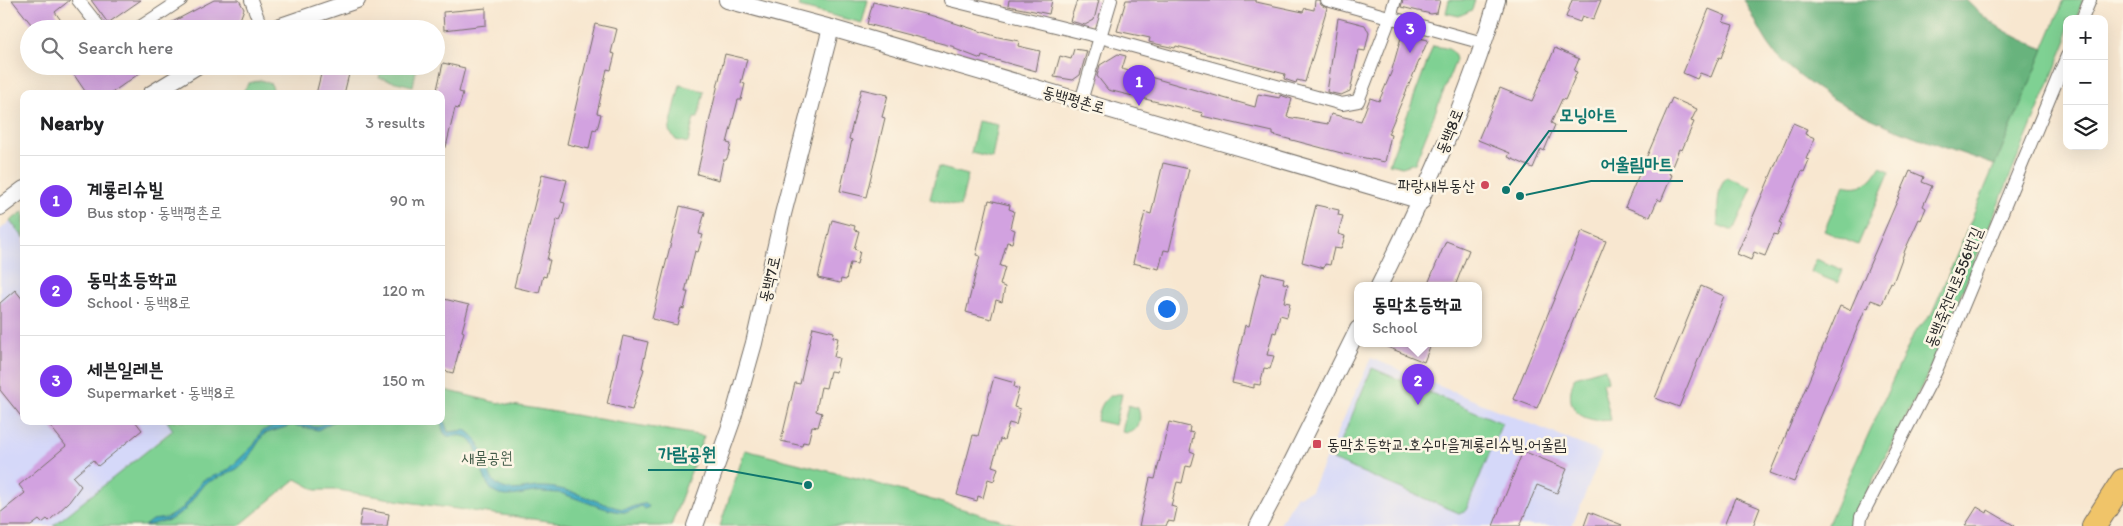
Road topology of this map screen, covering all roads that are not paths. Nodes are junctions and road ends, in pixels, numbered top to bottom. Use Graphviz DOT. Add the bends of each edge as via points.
graph roads {
  1 [pos="78,0"];
  2 [pos="181,0"];
  3 [pos="251,0"];
  4 [pos="358,0"];
  5 [pos="726,0"];
  6 [pos="950,0"];
  7 [pos="1111,0"];
  8 [pos="1327,0"];
  9 [pos="1395,0"];
  10 [pos="1497,0"];
  11 [pos="2090,0"];
  12 [pos="2084,15"];
  13 [pos="1390,18"];
  14 [pos="95,20"];
  15 [pos="151,20"];
  16 [pos="259,20"];
  17 [pos="299,20"];
  18 [pos="831,28"];
  19 [pos="1100,38"];
  20 [pos="1483,43"];
  21 [pos="2065,60"];
  22 [pos="182,75"];
  23 [pos="158,90"];
  24 [pos="1081,101"];
  25 [pos="20,192"];
  26 [pos="1422,201"];
  27 [pos="0,207"];
  28 [pos="1381,282"];
  29 [pos="1354,337"];
  30 [pos="2123,481"];
  31 [pos="695,526"];
  32 [pos="1258,526"];
  33 [pos="1860,526"];
  34 [pos="2094,526"];
  1 -- 14 [label="street"];
  2 -- 15 [label="street"];
  3 -- 16 [label="street"];
  4 -- 17 [label="street"];
  5 -- 18 [label="street, 동백평촌로"];
  6 -- 19 [label="street"];
  7 -- 19 [label="street"];
  8 -- 13 [label="street"];
  9 -- 13 [label="street"];
  10 -- 20 [label="street, 동백8로"];
  11 -- 12 [label="street"];
  13 -- 19 [label="street" via="1358,101 1342,104"];
  13 -- 20 [label="street"];
  18 -- 24 [label="street, 동백평촌로"];
  18 -- 31 [label="street, 동백7로" via="754,344 732,421"];
  19 -- 24 [label="street"];
  20 -- 26 [label="street, 동백8로"];
  21 -- 33 [label="street, 동백죽전대로556번길" via="1936,371 1861,517"];
  22 -- 23 [label="street"];
  24 -- 26 [label="street, 동백평촌로"];
  25 -- 27 [label="street"];
  26 -- 28 [label="street, 동백8로"];
  29 -- 32 [label="street"];
  30 -- 34 [label="highway"];
}
